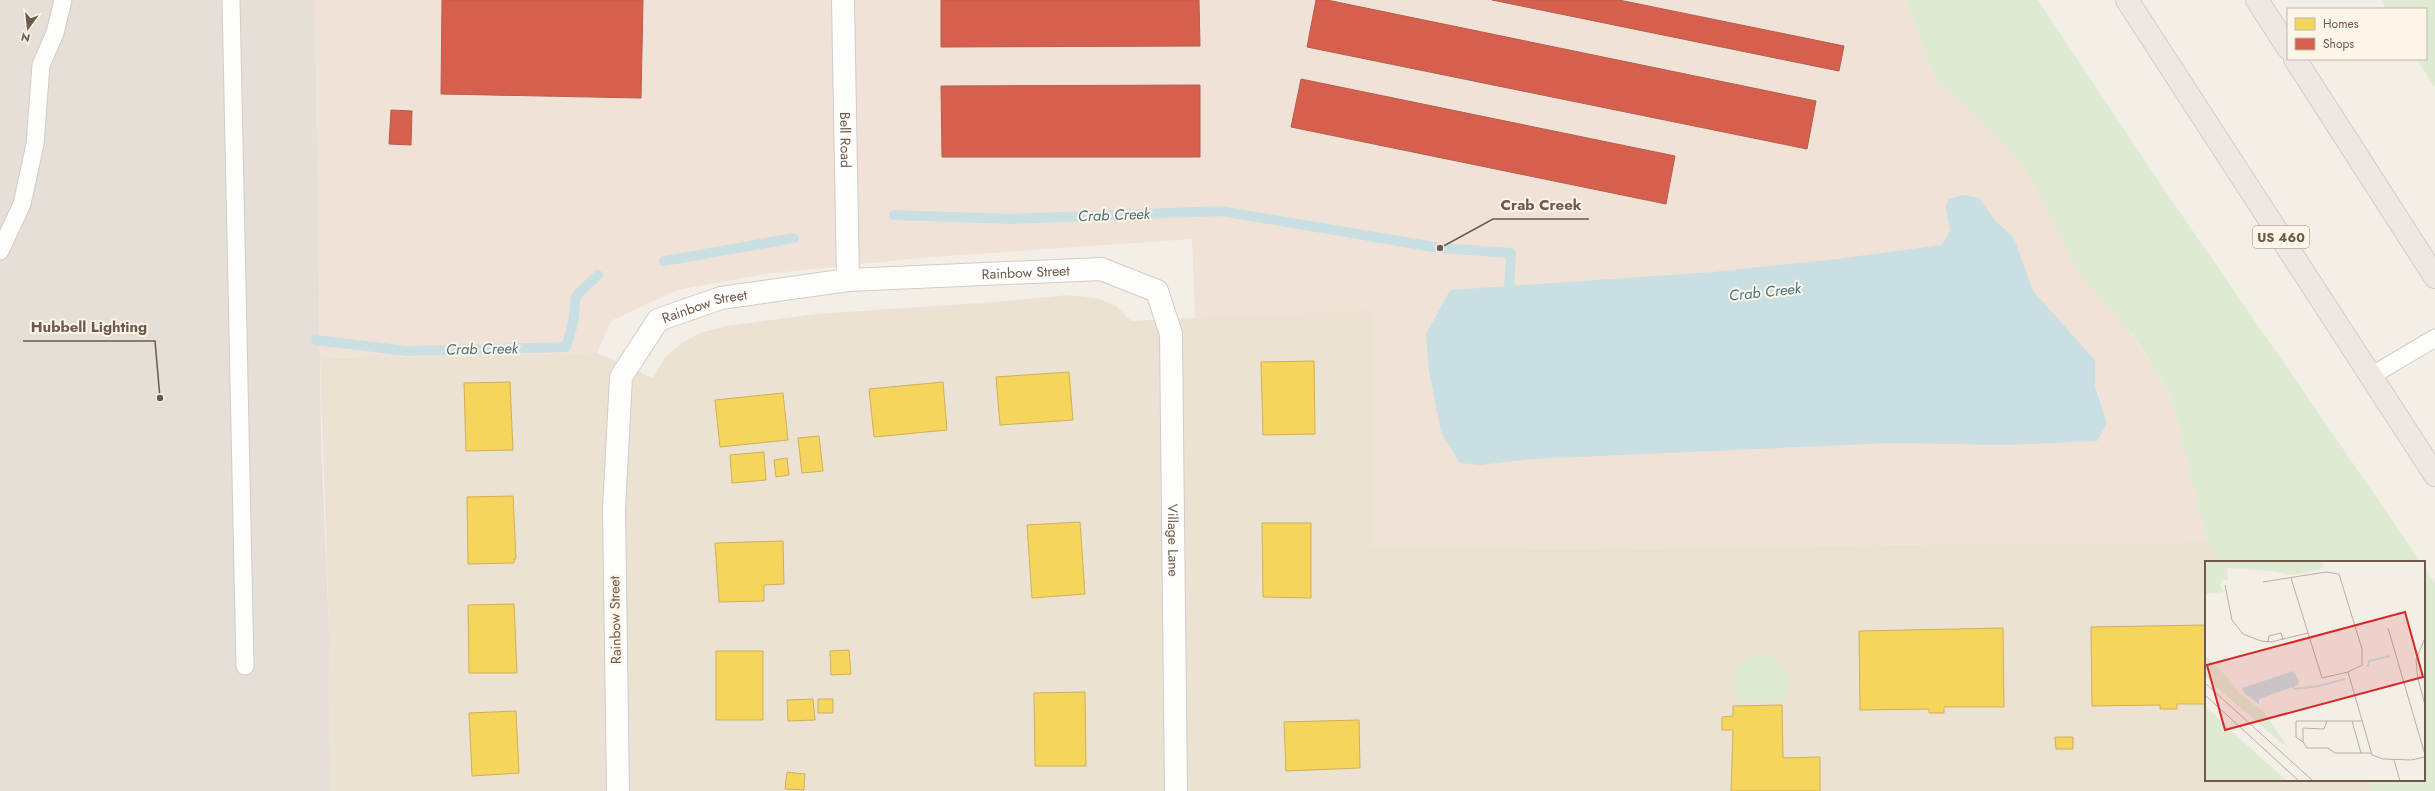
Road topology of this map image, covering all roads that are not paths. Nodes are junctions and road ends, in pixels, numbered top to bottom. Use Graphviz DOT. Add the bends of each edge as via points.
graph roads {
  1 [pos="63,0"];
  2 [pos="231,0"];
  3 [pos="842,0"];
  4 [pos="2127,0"];
  5 [pos="2257,0"];
  6 [pos="2287,46"];
  7 [pos="2296,60"];
  8 [pos="0,251"];
  9 [pos="2435,276"];
  10 [pos="848,280"];
  11 [pos="1157,291"];
  12 [pos="2435,338"];
  13 [pos="2371,376"];
  14 [pos="2435,474"];
  15 [pos="245,666"];
  16 [pos="618,791"];
  17 [pos="1176,791"];
  1 -- 8 [label="lane" via="55,33 41,65 35,144 22,204"];
  2 -- 15 [label="lane"];
  3 -- 10 [label="street, Bell Road"];
  4 -- 13 [label="highway, US 460"];
  5 -- 6 [label="highway"];
  7 -- 9 [label="highway"];
  10 -- 11 [label="street, Rainbow Street" via="1101,270"];
  10 -- 16 [label="street, Rainbow Street" via="721,298 658,320 621,377 614,509"];
  11 -- 17 [label="street, Village Lane" via="1171,334"];
  12 -- 13 [label="lane"];
  13 -- 14 [label="highway, US 460"];
}
